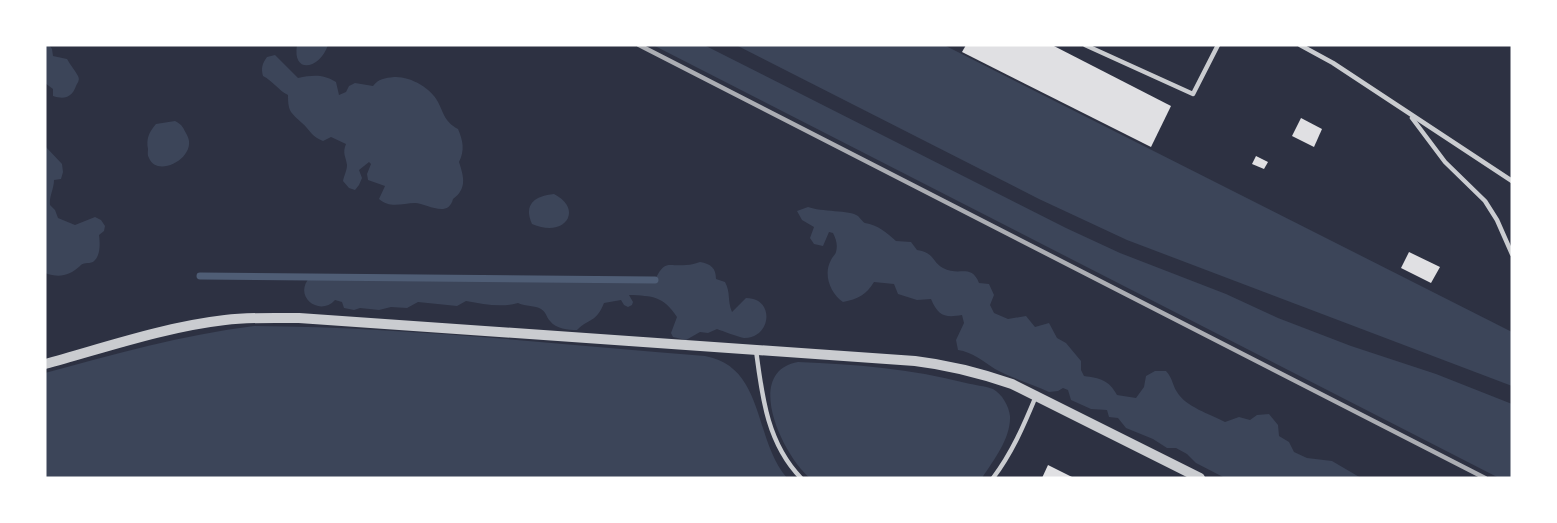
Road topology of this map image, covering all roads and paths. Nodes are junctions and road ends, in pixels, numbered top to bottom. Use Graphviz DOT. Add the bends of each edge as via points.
graph roads {
  1 [pos="1085,45"];
  2 [pos="1218,45"];
  3 [pos="1300,45"];
  4 [pos="1408,113"];
  5 [pos="1512,181"];
  6 [pos="1512,255"];
  7 [pos="756,350"];
  8 [pos="45,364"];
  9 [pos="1036,395"];
  10 [pos="801,478"];
  11 [pos="993,478"];
  12 [pos="1200,478"];
  1 -- 2 [label="lane" via="1193,94"];
  3 -- 4 [label="lane"];
  4 -- 5 [label="lane"];
  4 -- 6 [label="lane" via="1445,162 1485,201"];
  7 -- 8 [label="street" via="262,317 186,327"];
  7 -- 9 [label="street" via="948,365"];
  7 -- 10 [label="lane" via="772,434"];
  9 -- 11 [label="lane" via="1020,434"];
  9 -- 12 [label="street"];
}
